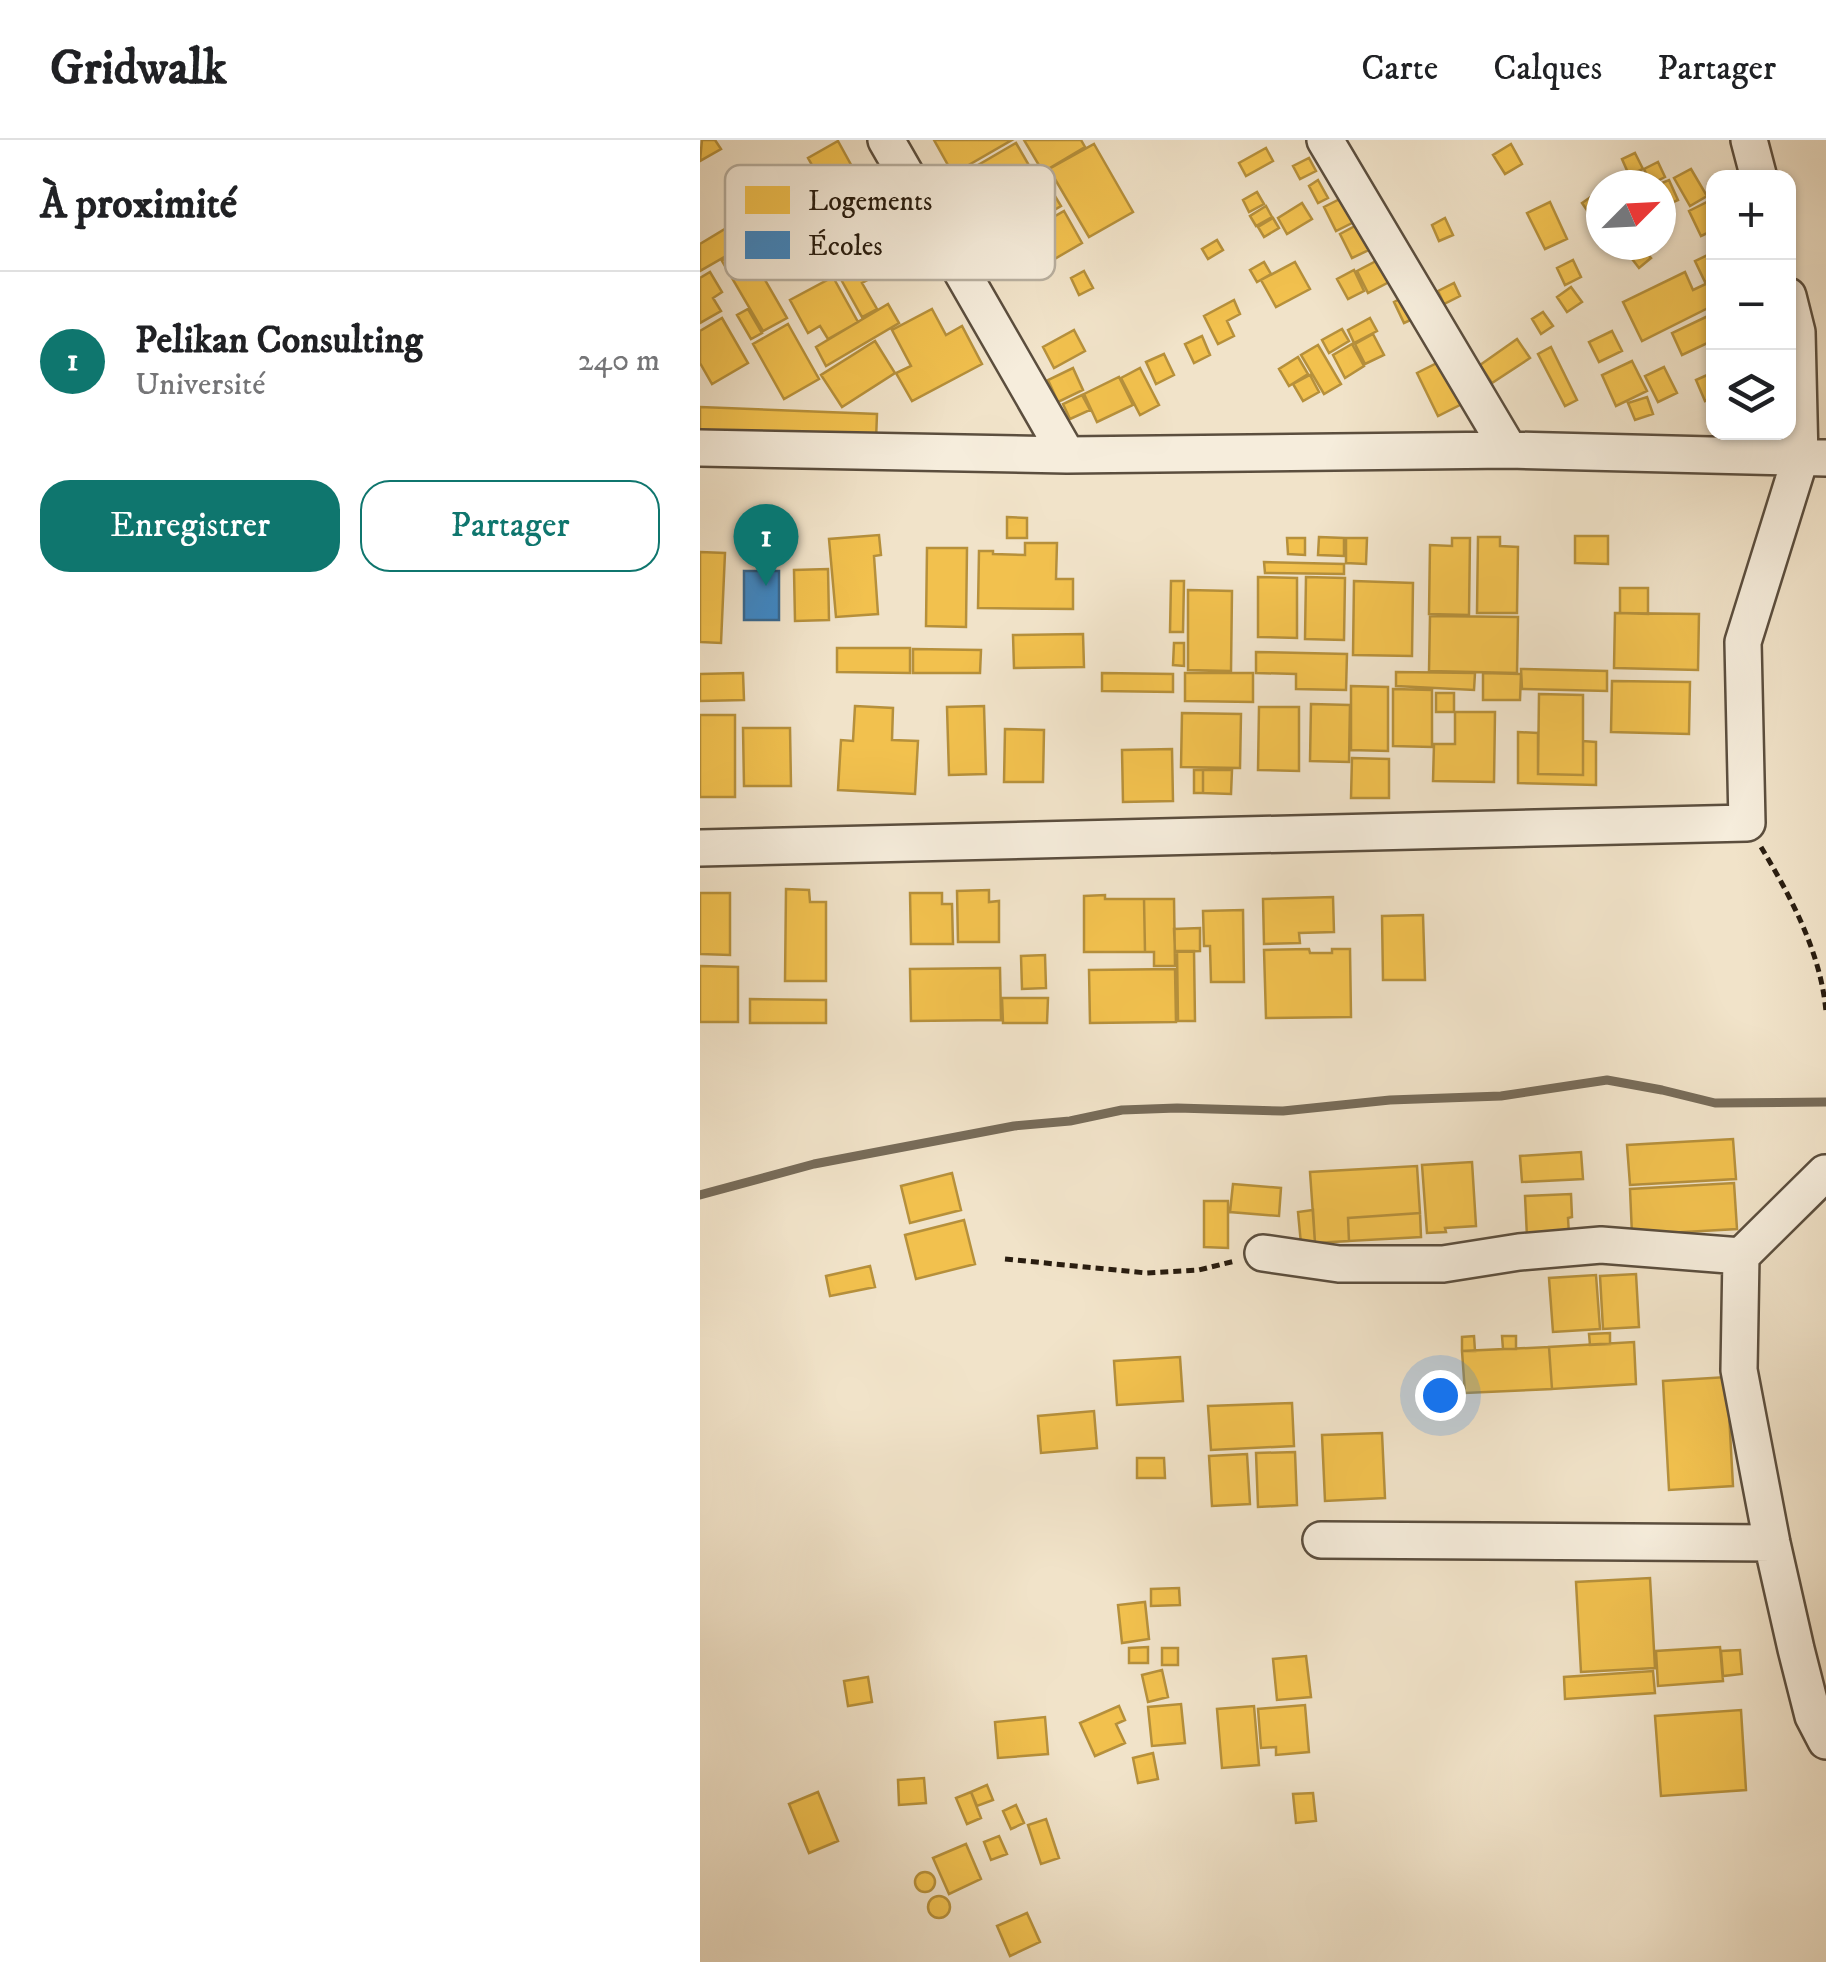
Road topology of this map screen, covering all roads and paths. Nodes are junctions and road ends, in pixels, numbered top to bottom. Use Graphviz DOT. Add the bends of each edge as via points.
graph roads {
  1 [pos="886,140"];
  2 [pos="1325,140"];
  3 [pos="1749,140"];
  4 [pos="900,165"];
  5 [pos="1757,170"];
  6 [pos="966,280"];
  7 [pos="1812,324"];
  8 [pos="700,448"];
  9 [pos="1509,450"];
  10 [pos="1067,455"];
  11 [pos="1813,458"];
  12 [pos="1747,823"];
  13 [pos="700,848"];
  14 [pos="1826,1012"];
  15 [pos="1825,1173"];
  16 [pos="1263,1253"];
  17 [pos="1741,1256"];
  18 [pos="1004,1259"];
  19 [pos="1321,1540"];
  20 [pos="1772,1543"];
  21 [pos="1826,1741"];
  1 -- 4 [label="street"];
  2 -- 9 [label="street"];
  3 -- 5 [label="street"];
  6 -- 10 [label="street"];
  7 -- 11 [label="street"];
  8 -- 10 [label="street"];
  9 -- 10 [label="street"];
  9 -- 11 [label="street"];
  11 -- 12 [label="street" via="1743,642"];
  12 -- 13 [label="street"];
  12 -- 14 [label="path" via="1790,896 1824,986"];
  15 -- 17 [label="street"];
  16 -- 17 [label="street" via="1338,1264 1442,1264 1601,1245"];
  16 -- 18 [label="path" via="1199,1270 1146,1273"];
  17 -- 20 [label="street" via="1739,1370"];
  19 -- 20 [label="street"];
  20 -- 21 [label="street" via="1813,1716"];
}
